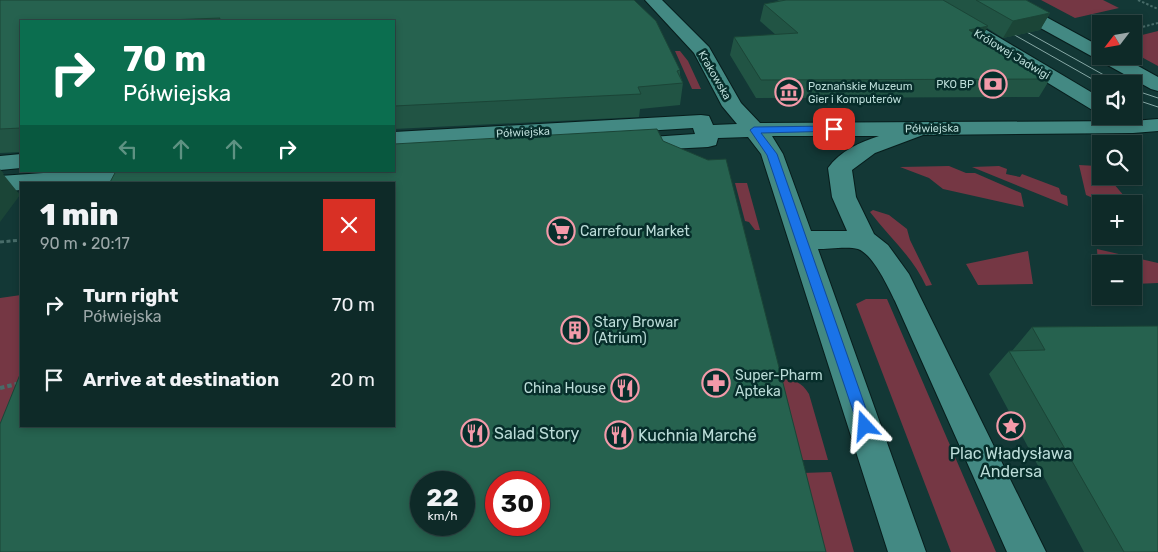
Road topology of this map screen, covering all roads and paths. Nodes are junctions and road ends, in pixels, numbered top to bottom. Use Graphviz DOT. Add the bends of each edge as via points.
graph roads {
  1 [pos="653,0"];
  2 [pos="924,0"];
  3 [pos="1003,0"];
  4 [pos="1138,0"];
  5 [pos="1158,6"];
  6 [pos="1152,7"];
  7 [pos="1158,9"];
  8 [pos="1158,24"];
  9 [pos="1142,27"];
  10 [pos="1092,49"];
  11 [pos="1122,65"];
  12 [pos="1158,85"];
  13 [pos="1092,103"];
  14 [pos="1092,123"];
  15 [pos="1142,124"];
  16 [pos="1130,125"];
  17 [pos="1158,125"];
  18 [pos="922,128"];
  19 [pos="754,130"];
  20 [pos="588,137"];
  21 [pos="395,139"];
  22 [pos="1158,142"];
  23 [pos="395,158"];
  24 [pos="20,161"];
  25 [pos="0,163"];
  26 [pos="166,172"];
  27 [pos="28,182"];
  28 [pos="20,183"];
  29 [pos="0,184"];
  30 [pos="20,240"];
  31 [pos="802,240"];
  32 [pos="864,240"];
  33 [pos="0,242"];
  34 [pos="20,383"];
  35 [pos="0,388"];
  36 [pos="907,552"];
  37 [pos="1027,552"];
  1 -- 19 [label="street, Krakowska" via="702,51 732,106"];
  2 -- 13 [label="street, Królowej Jadwigi"];
  3 -- 10 [label="street"];
  4 -- 6 [label="path"];
  5 -- 6 [label="path"];
  6 -- 7 [label="path"];
  8 -- 9 [label="path"];
  11 -- 12 [label="street"];
  14 -- 18 [label="street, Półwiejska"];
  15 -- 17 [label="street, Półwiejska"];
  16 -- 22 [label="street"];
  18 -- 19 [label="street, Półwiejska"];
  18 -- 32 [label="street" via="864,149 848,158 840,168 844,197"];
  19 -- 20 [label="street, Półwiejska" via="705,132 708,140"];
  19 -- 31 [label="street, Krakowska" via="772,154"];
  20 -- 21 [label="street, Półwiejska"];
  20 -- 23 [label="street, Półwiejska"];
  24 -- 25 [label="street"];
  26 -- 27 [label="street"];
  28 -- 29 [label="street"];
  30 -- 33 [label="path"];
  31 -- 32 [label="street"];
  31 -- 36 [label="street, Krakowska"];
  32 -- 37 [label="street" via="879,252 909,300"];
  34 -- 35 [label="path"];
}
